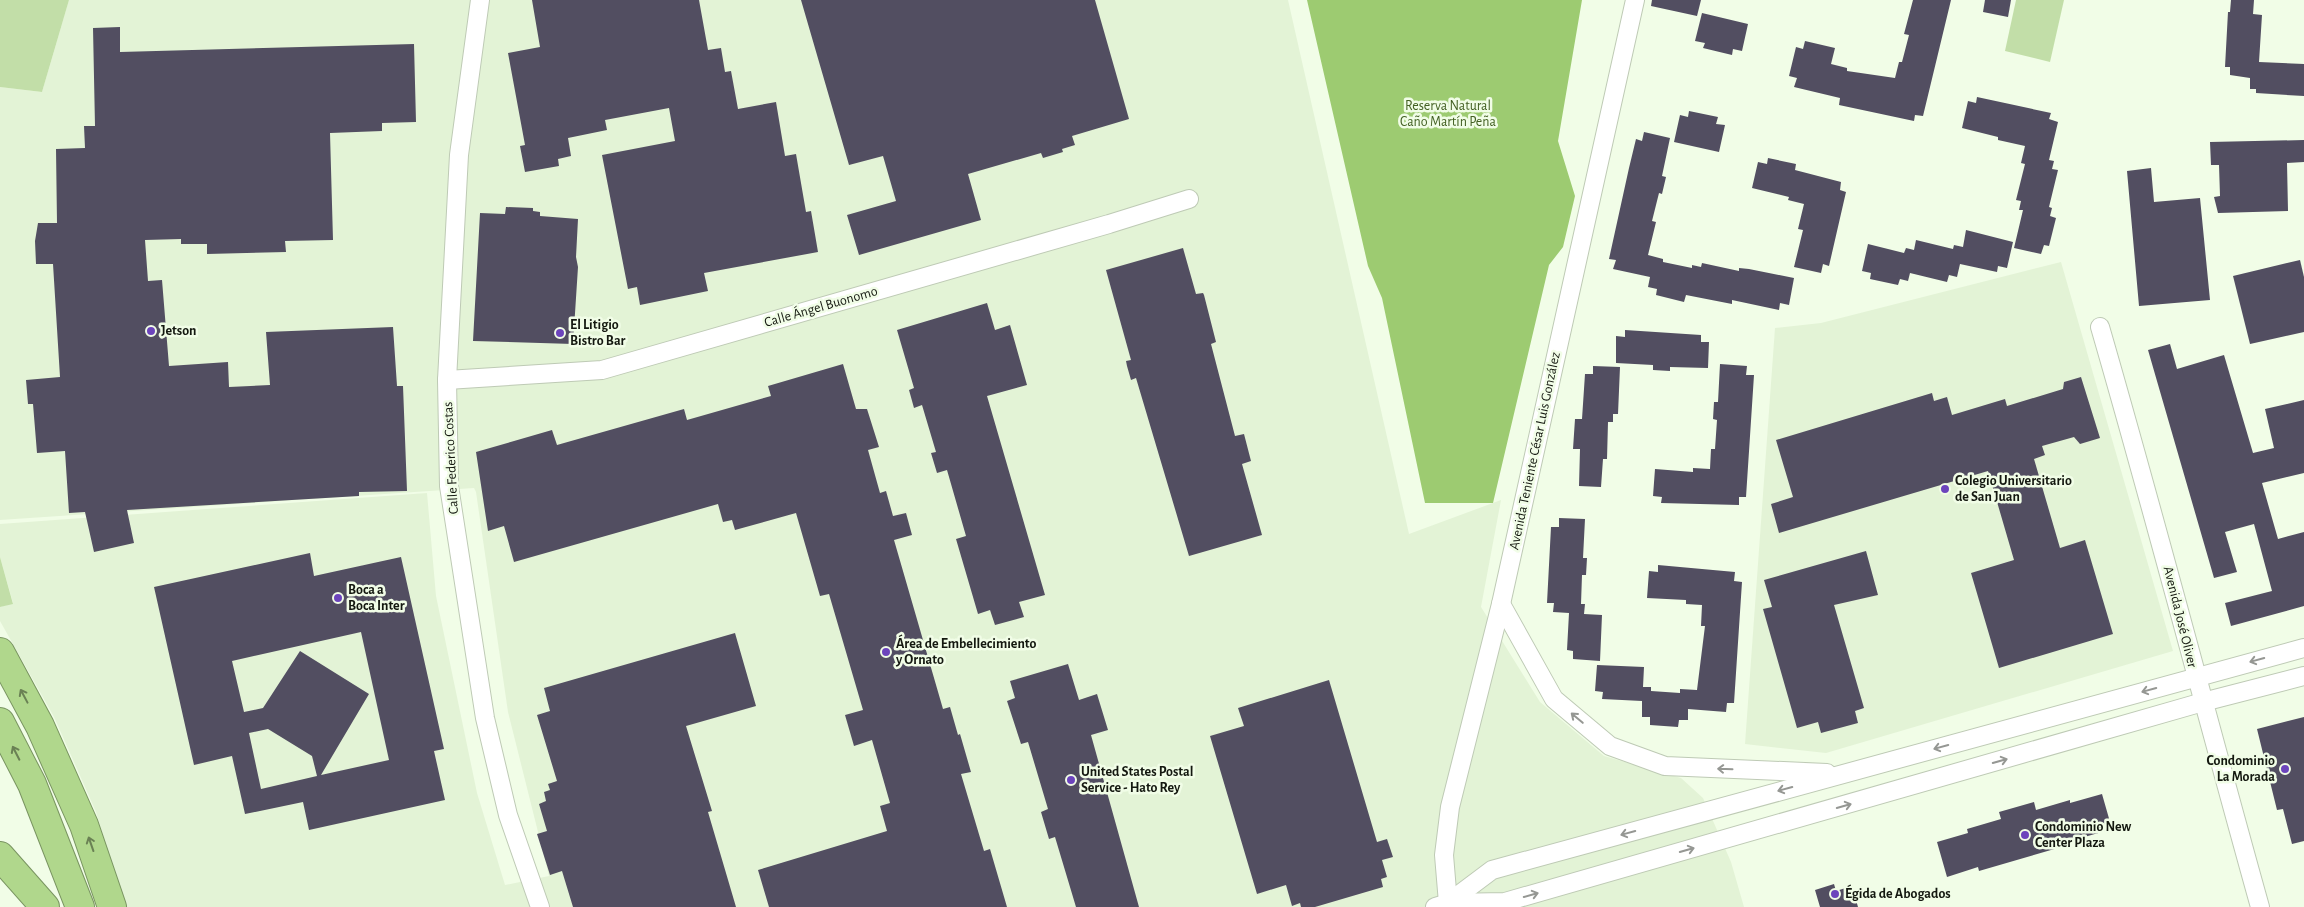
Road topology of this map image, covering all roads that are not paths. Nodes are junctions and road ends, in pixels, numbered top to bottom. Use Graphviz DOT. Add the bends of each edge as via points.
graph roads {
  1 [pos="480,0"];
  2 [pos="1635,0"];
  3 [pos="1189,198"];
  4 [pos="2100,328"];
  5 [pos="448,380"];
  6 [pos="1502,604"];
  7 [pos="2304,648"];
  8 [pos="0,652"];
  9 [pos="2304,676"];
  10 [pos="2196,677"];
  11 [pos="2203,702"];
  12 [pos="0,722"];
  13 [pos="1844,773"];
  14 [pos="32,784"];
  15 [pos="0,856"];
  16 [pos="0,865"];
  17 [pos="1442,905"];
  18 [pos="18,907"];
  19 [pos="45,907"];
  20 [pos="80,907"];
  21 [pos="98,907"];
  22 [pos="112,907"];
  23 [pos="540,907"];
  24 [pos="2260,907"];
  1 -- 5 [label="street, Calle Federico Costas" via="459,154"];
  2 -- 6 [label="street, Avenida Teniente César Luis González"];
  3 -- 5 [label="street, Calle Ángel Buonomo" via="1100,227 602,370"];
  4 -- 10 [label="street, Avenida José Oliver"];
  5 -- 23 [label="street, Calle Federico Costas" via="450,486 485,718 508,815"];
  13 -- 6 [label="street, one-way" via="1665,766 1610,746 1554,699"];
  6 -- 17 [label="street, Avenida Teniente César Luis González" via="1450,807"];
  7 -- 10 [label="street, one-way"];
  22 -- 8 [label="highway, one-way" via="84,825 40,726"];
  9 -- 11 [label="street"];
  10 -- 11 [label="street, Avenida José Oliver"];
  10 -- 13 [label="street, one-way"];
  17 -- 11 [label="street, one-way" via="1505,902"];
  11 -- 24 [label="street, Avenida José Oliver"];
  14 -- 12 [label="highway, one-way"];
  13 -- 17 [label="street, one-way" via="1492,870"];
  14 -- 20 [label="highway"];
  14 -- 21 [label="highway" via="59,821"];
  15 -- 19 [label="highway"];
  16 -- 18 [label="highway"];
}
